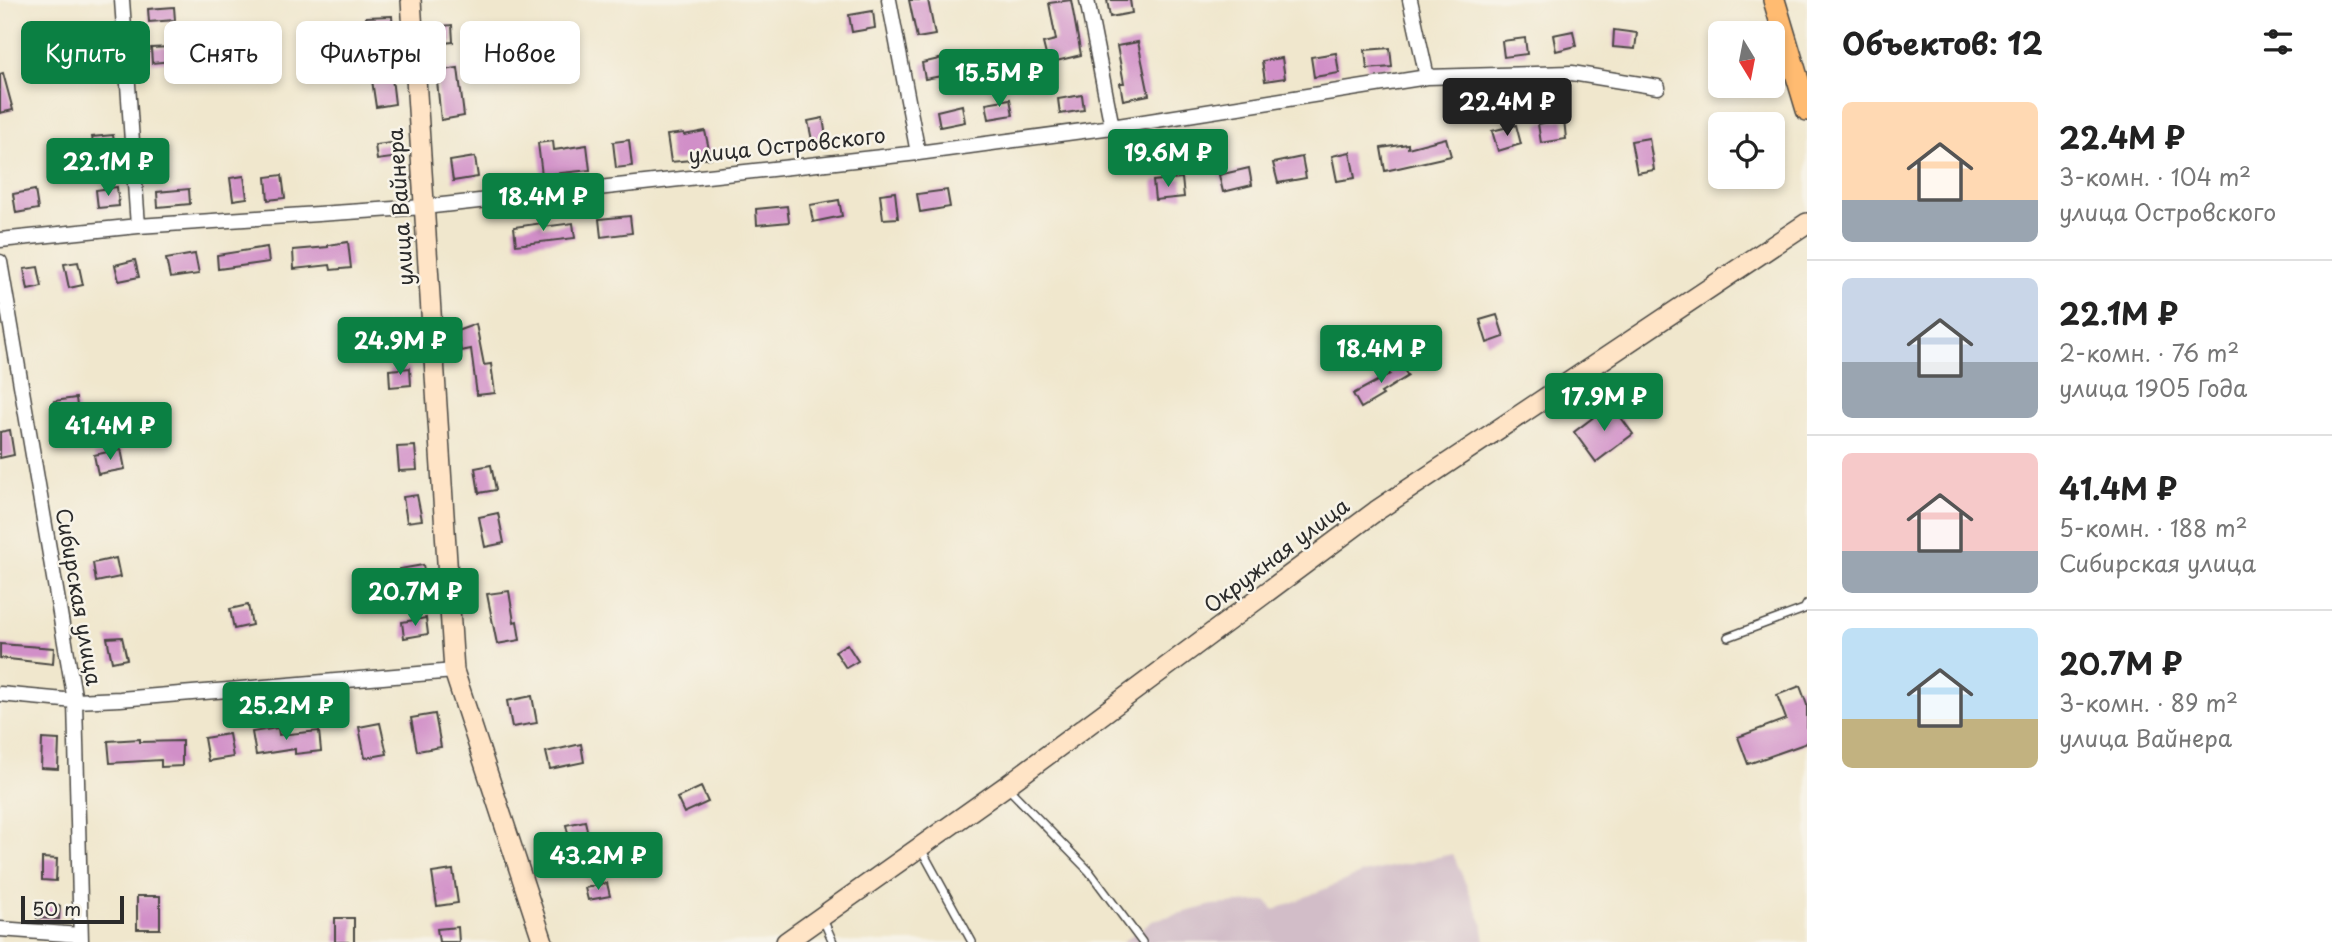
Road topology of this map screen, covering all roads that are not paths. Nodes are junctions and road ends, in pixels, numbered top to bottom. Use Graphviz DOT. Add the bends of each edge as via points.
graph roads {
  1 [pos="122,0"];
  2 [pos="411,0"];
  3 [pos="889,0"];
  4 [pos="1087,0"];
  5 [pos="1409,0"];
  6 [pos="1774,0"];
  7 [pos="1427,77"];
  8 [pos="1658,87"];
  9 [pos="1807,110"];
  10 [pos="1112,127"];
  11 [pos="918,153"];
  12 [pos="424,207"];
  13 [pos="1807,223"];
  14 [pos="138,226"];
  15 [pos="0,240"];
  16 [pos="0,262"];
  17 [pos="1807,604"];
  18 [pos="1728,637"];
  19 [pos="454,671"];
  20 [pos="0,694"];
  21 [pos="75,701"];
  22 [pos="1006,786"];
  23 [pos="920,847"];
  24 [pos="822,917"];
  25 [pos="0,929"];
  26 [pos="80,939"];
  27 [pos="543,942"];
  28 [pos="786,942"];
  29 [pos="833,942"];
  30 [pos="972,942"];
  31 [pos="1142,942"];
  1 -- 14 [label="street"];
  2 -- 12 [label="street, улица Вайнера"];
  3 -- 11 [label="street"];
  4 -- 10 [label="street"];
  5 -- 7 [label="street"];
  6 -- 9 [label="main road"];
  7 -- 8 [label="street, улица Островского" via="1572,74"];
  7 -- 10 [label="street, улица Островского"];
  10 -- 11 [label="street, улица Островского"];
  11 -- 12 [label="street, улица Островского"];
  12 -- 14 [label="street, улица Островского"];
  12 -- 19 [label="street, улица Вайнера"];
  13 -- 22 [label="street, Окружная улица" via="1376,511"];
  14 -- 15 [label="street, улица Островского"];
  16 -- 21 [label="street, Сибирская улица"];
  17 -- 18 [label="lane"];
  19 -- 21 [label="street"];
  19 -- 27 [label="street, улица Вайнера"];
  20 -- 21 [label="street"];
  21 -- 26 [label="street, Сибирская улица"];
  22 -- 23 [label="street, Окружная улица"];
  22 -- 31 [label="lane" via="1088,871"];
  23 -- 24 [label="street, Окружная улица"];
  23 -- 30 [label="lane"];
  24 -- 28 [label="street, Окружная улица"];
  24 -- 29 [label="lane"];
  25 -- 26 [label="street"];
}
